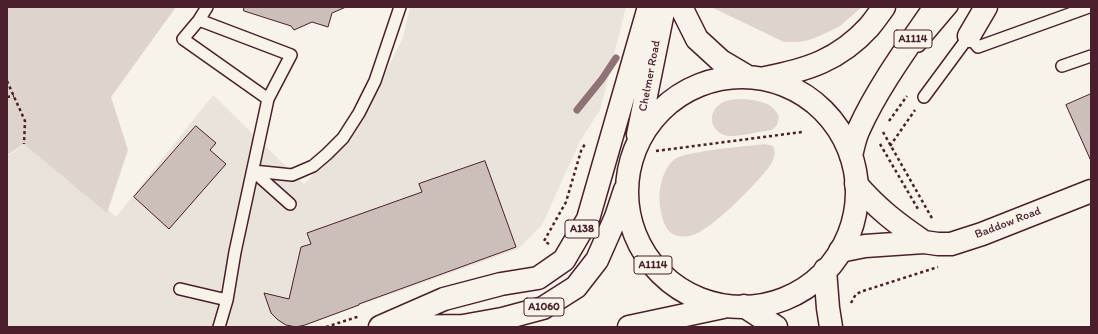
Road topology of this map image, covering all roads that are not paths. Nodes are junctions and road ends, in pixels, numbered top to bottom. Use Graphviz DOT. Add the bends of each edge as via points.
graph roads {
  1 [pos="207,7"];
  2 [pos="400,7"];
  3 [pos="649,7"];
  4 [pos="664,7"];
  5 [pos="683,7"];
  6 [pos="884,7"];
  7 [pos="935,7"];
  8 [pos="952,7"];
  9 [pos="986,7"];
  10 [pos="1089,7"];
  11 [pos="199,20"];
  12 [pos="969,36"];
  13 [pos="1091,56"];
  14 [pos="900,59"];
  15 [pos="1062,66"];
  16 [pos="756,78"];
  17 [pos="924,97"];
  18 [pos="268,99"];
  19 [pos="646,149"];
  20 [pos="851,156"];
  21 [pos="253,171"];
  22 [pos="627,183"];
  23 [pos="856,184"];
  24 [pos="1090,195"];
  25 [pos="290,204"];
  26 [pos="930,234"];
  27 [pos="840,251"];
  28 [pos="826,270"];
  29 [pos="180,289"];
  30 [pos="227,300"];
  31 [pos="736,306"];
  32 [pos="220,326"];
  33 [pos="380,327"];
  34 [pos="392,327"];
  35 [pos="628,327"];
  36 [pos="776,327"];
  37 [pos="832,327"];
  1 -- 11 [label="lane"];
  2 -- 21 [label="lane" via="376,81 343,138 313,166 292,175"];
  3 -- 33 [label="main road, A138" via="588,219 564,260 538,278 501,284 444,299"];
  4 -- 19 [label="main road, Chelmer Road"];
  5 -- 16 [label="main road" via="697,39 721,61"];
  6 -- 16 [label="main road, A1114" via="869,27 847,48 823,62 794,73"];
  7 -- 14 [label="main road, A1114"];
  8 -- 14 [label="lane" via="920,45"];
  9 -- 12 [label="main road"];
  10 -- 12 [label="lane" via="978,47"];
  11 -- 18 [label="lane" via="183,39"];
  11 -- 18 [label="lane" via="291,55"];
  12 -- 17 [label="lane"];
  13 -- 15 [label="lane"];
  14 -- 20 [label="main road, A1114" via="858,130"];
  16 -- 19 [label="main road, A1114" via="720,78 694,87 670,102 650,122"];
  16 -- 20 [label="main road, A1114" via="789,87 818,105 832,120"];
  18 -- 21 [label="lane"];
  19 -- 22 [label="main road, A1114" via="630,164"];
  20 -- 23 [label="main road, A1114"];
  21 -- 25 [label="lane"];
  21 -- 30 [label="lane"];
  22 -- 31 [label="main road, A1114" via="631,222 638,242 656,267 674,285 691,295 709,302"];
  22 -- 34 [label="main road, A1060" via="616,217 597,260 576,287 550,304 502,319 463,326"];
  23 -- 26 [label="main road, Baddow Road" via="895,222"];
  23 -- 27 [label="main road, A1114" via="853,218"];
  24 -- 26 [label="main road, Baddow Road" via="951,244 938,244"];
  26 -- 27 [label="main road, Baddow Road"];
  27 -- 28 [label="main road, A1114"];
  28 -- 31 [label="main road, A1114" via="797,292 780,300"];
  28 -- 37 [label="main road"];
  29 -- 30 [label="lane"];
  30 -- 32 [label="lane"];
  31 -- 35 [label="main road"];
  31 -- 36 [label="main road, A1114"];
}
